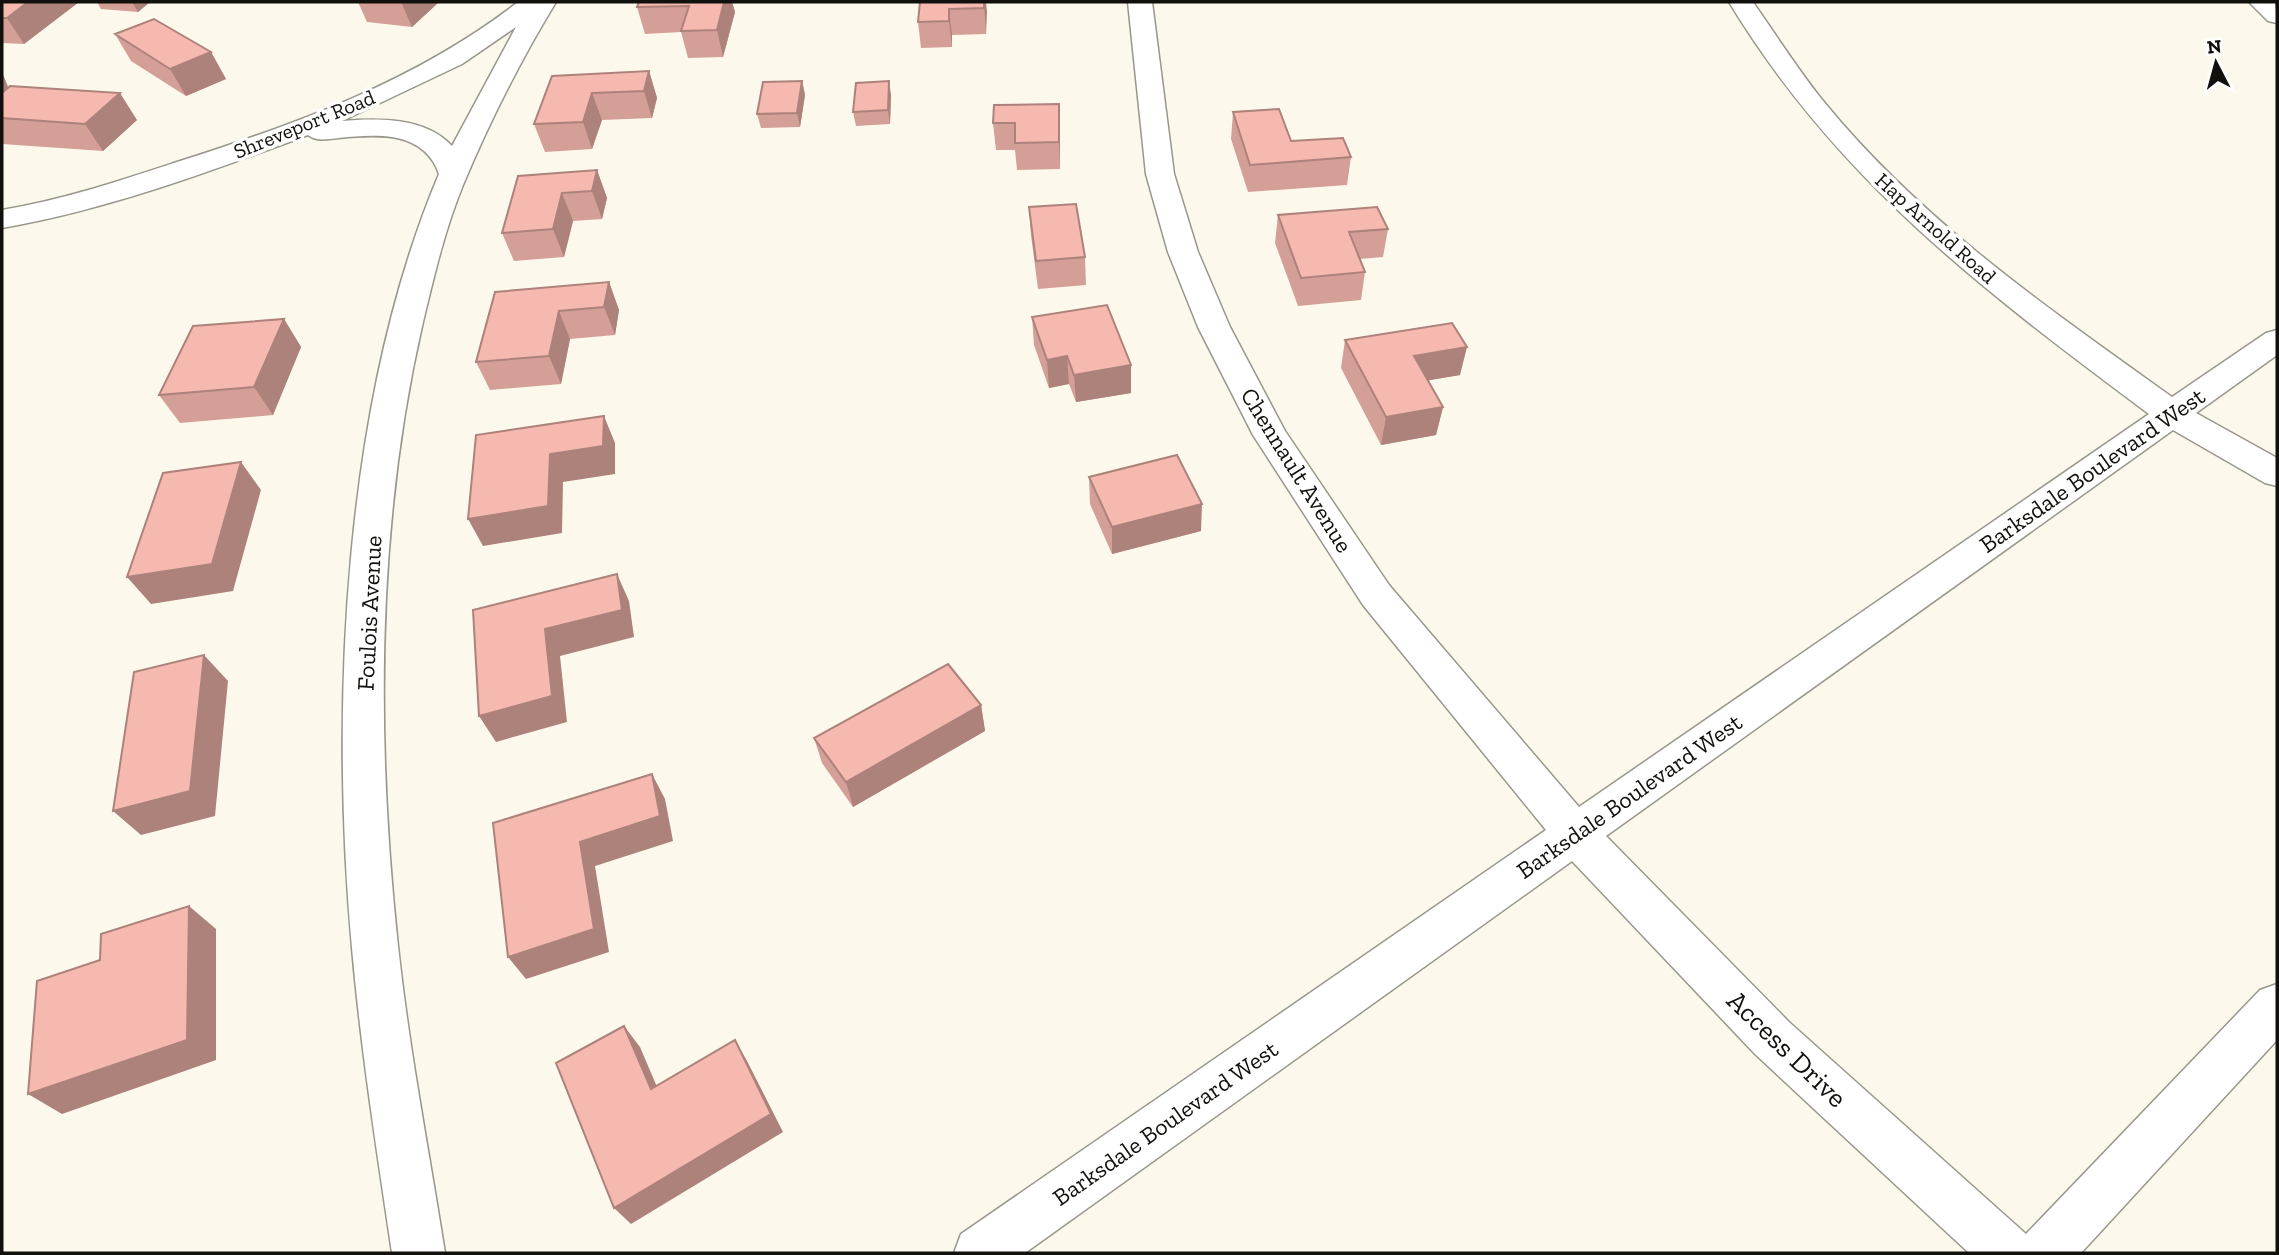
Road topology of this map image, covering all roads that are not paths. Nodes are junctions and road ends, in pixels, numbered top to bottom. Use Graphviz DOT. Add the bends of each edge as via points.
graph roads {
  1 [pos="533,2"];
  2 [pos="544,2"];
  3 [pos="1140,2"];
  4 [pos="1741,2"];
  5 [pos="2261,2"];
  6 [pos="2277,16"];
  7 [pos="239,152"];
  8 [pos="454,176"];
  9 [pos="59,209"];
  10 [pos="2,219"];
  11 [pos="2,231"];
  12 [pos="2277,340"];
  13 [pos="2172,414"];
  14 [pos="2277,474"];
  15 [pos="1575,834"];
  16 [pos="2277,1006"];
  17 [pos="418,1253"];
  18 [pos="980,1253"];
  19 [pos="2008,1253"];
  20 [pos="2045,1253"];
  1 -- 7 [label="street, Shreveport Road" via="404,83"];
  2 -- 8 [label="street, Foulois Avenue" via="497,83"];
  3 -- 15 [label="street, Chennault Avenue" via="1160,174 1183,252 1214,327 1270,435 1376,595"];
  4 -- 13 [label="street, Hap Arnold Road" via="1814,107 1935,232 2026,307"];
  5 -- 6 [label="street"];
  7 -- 8 [label="street" via="317,132 381,127 427,141 444,153"];
  7 -- 9 [label="street, Shreveport Road"];
  8 -- 17 [label="street, Foulois Avenue" via="414,291 387,408 367,581 364,746 376,962"];
  9 -- 10 [label="street, Shreveport Road"];
  9 -- 11 [label="street, Shreveport Road"];
  12 -- 13 [label="street, Barksdale Boulevard West"];
  13 -- 14 [label="street"];
  13 -- 15 [label="street, Barksdale Boulevard West"];
  15 -- 18 [label="street, Barksdale Boulevard West"];
  15 -- 19 [label="street, Access Drive" via="1772,1038"];
  16 -- 20 [label="street"];
}
